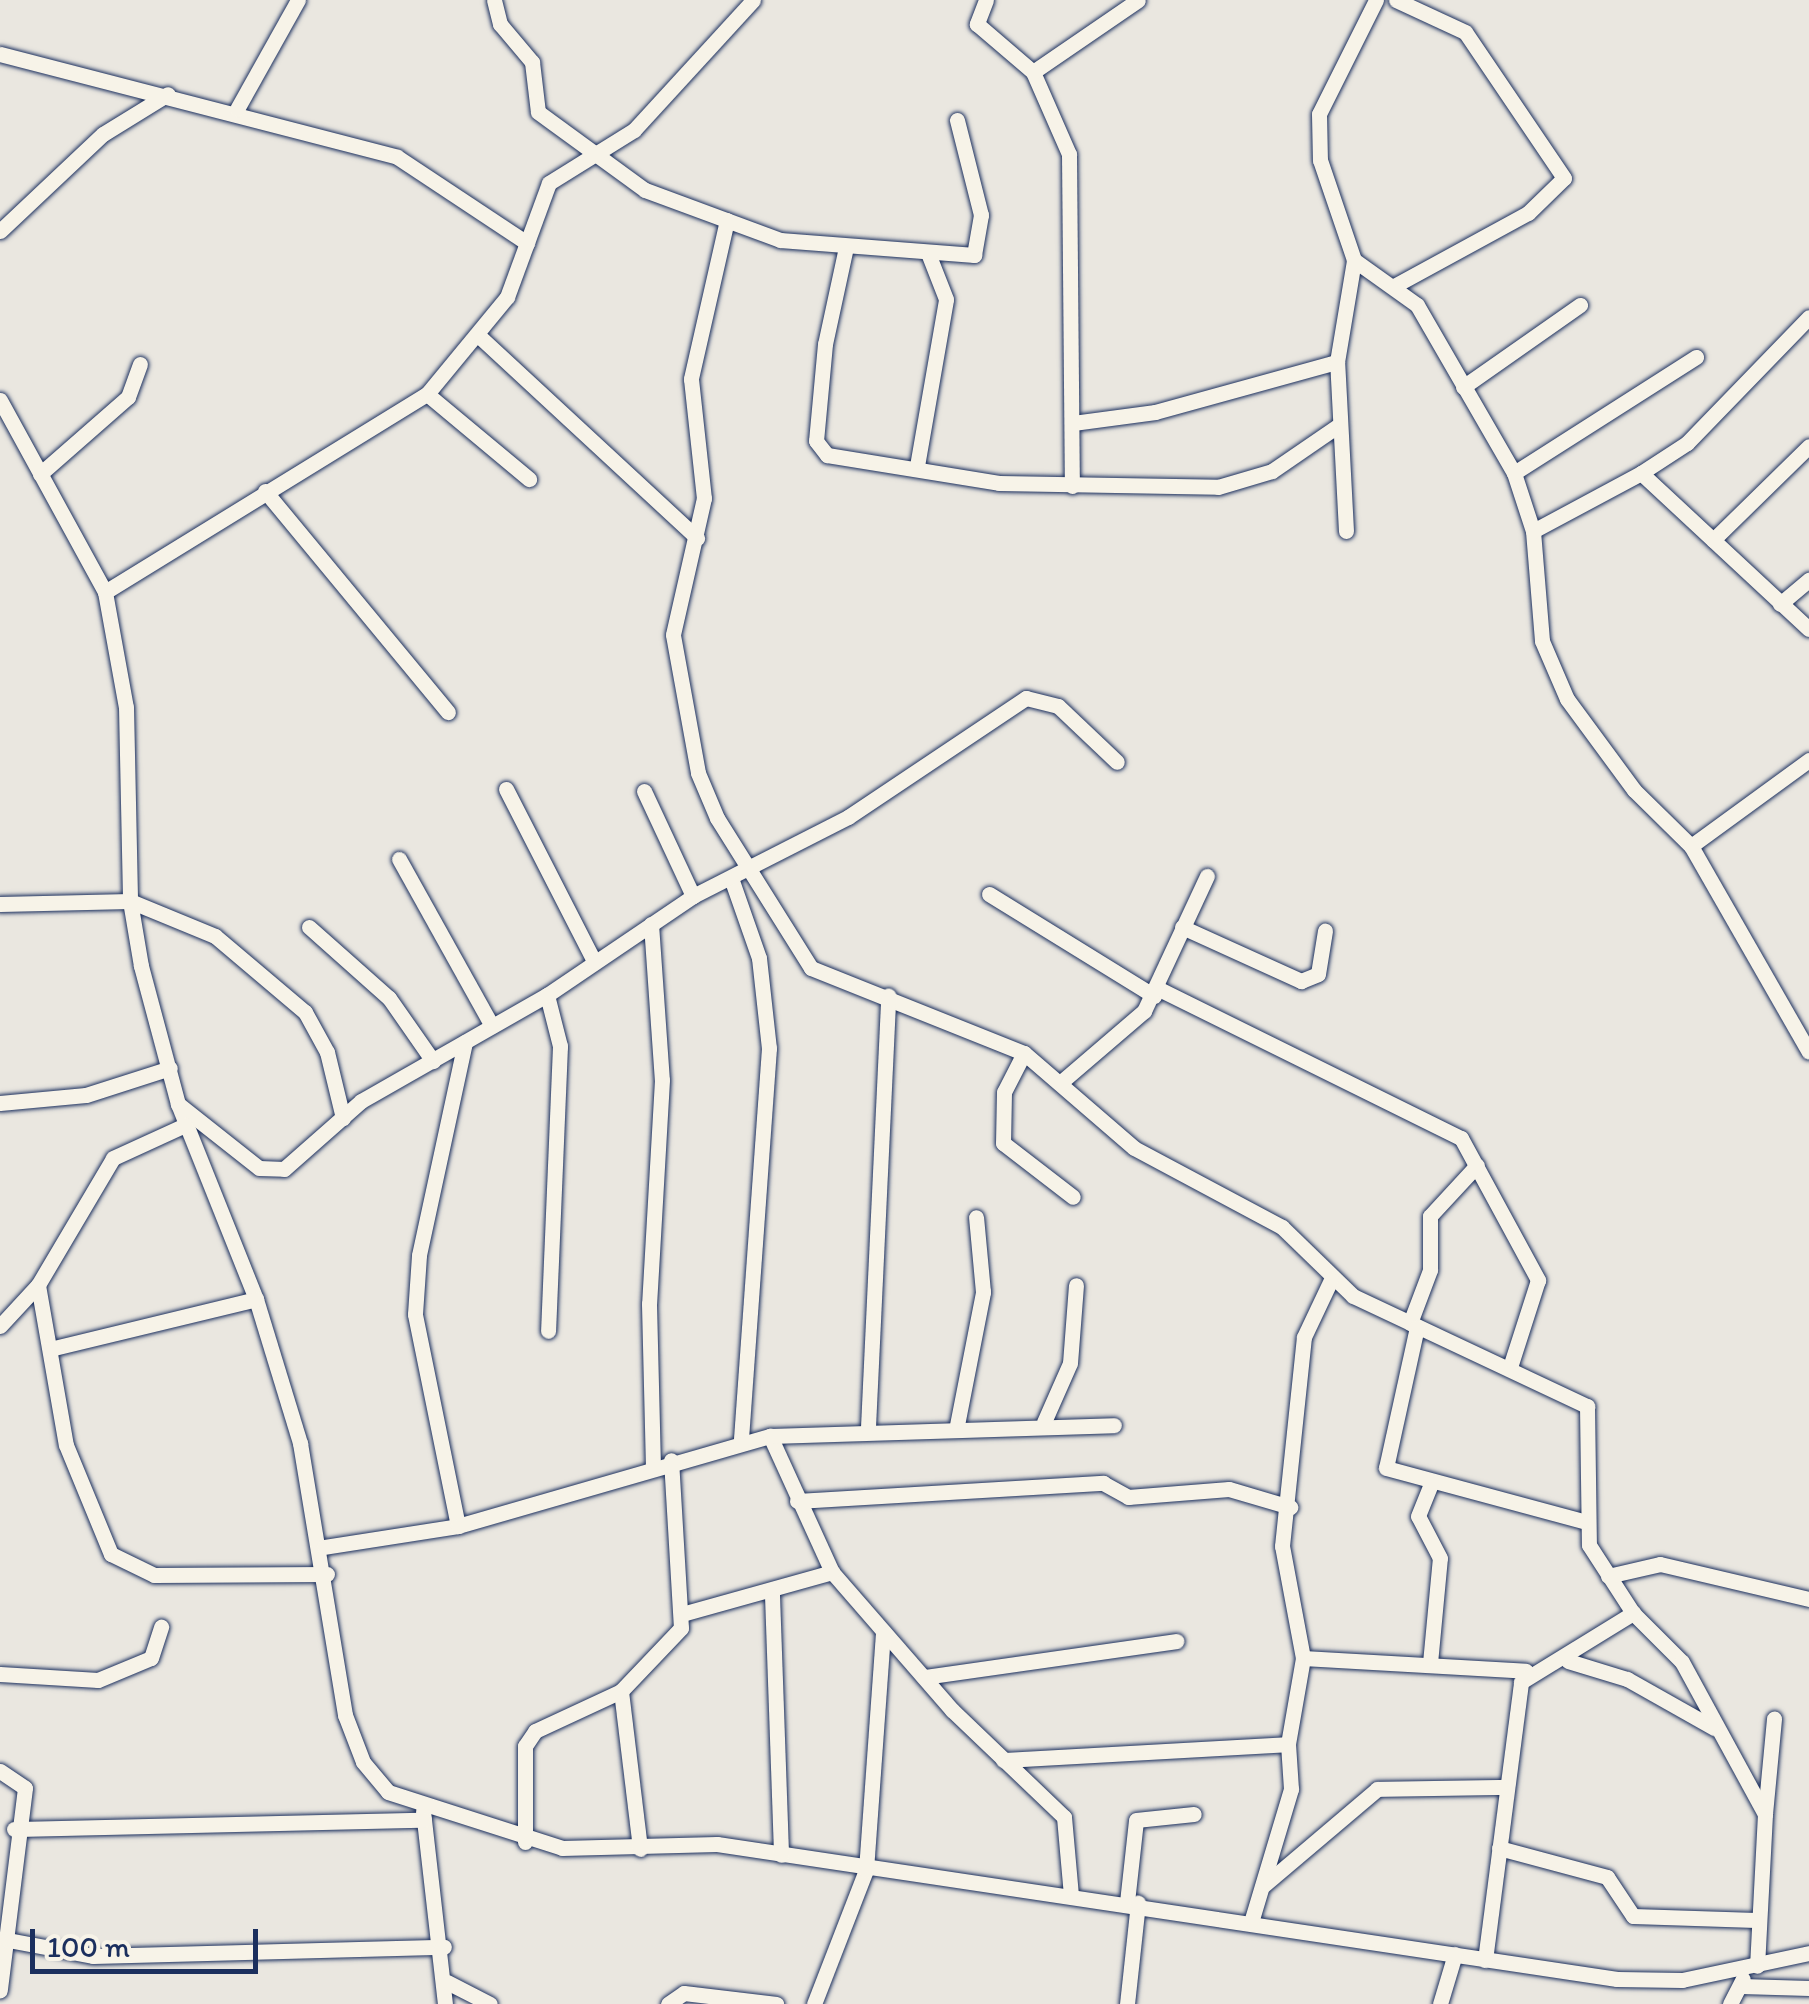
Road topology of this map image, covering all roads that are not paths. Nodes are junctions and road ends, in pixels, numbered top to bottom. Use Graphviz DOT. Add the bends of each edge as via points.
graph roads {
  1 [pos="298,0"];
  2 [pos="494,0"];
  3 [pos="753,0"];
  4 [pos="986,0"];
  5 [pos="1138,0"];
  6 [pos="1376,0"];
  7 [pos="1396,0"];
  8 [pos="735,6"];
  9 [pos="0,54"];
  10 [pos="1032,72"];
  11 [pos="168,94"];
  12 [pos="237,109"];
  13 [pos="957,120"];
  14 [pos="592,157"];
  15 [pos="727,220"];
  16 [pos="0,231"];
  17 [pos="526,244"];
  18 [pos="846,247"];
  19 [pos="928,253"];
  20 [pos="1354,260"];
  21 [pos="1394,286"];
  22 [pos="1580,304"];
  23 [pos="1809,316"];
  24 [pos="480,337"];
  25 [pos="1696,357"];
  26 [pos="1337,362"];
  27 [pos="140,364"];
  28 [pos="1463,387"];
  29 [pos="427,394"];
  30 [pos="0,400"];
  31 [pos="1073,423"];
  32 [pos="1336,427"];
  33 [pos="1809,446"];
  34 [pos="918,466"];
  35 [pos="1514,473"];
  36 [pos="1641,473"];
  37 [pos="40,474"];
  38 [pos="528,478"];
  39 [pos="1072,486"];
  40 [pos="265,491"];
  41 [pos="1533,531"];
  42 [pos="1346,532"];
  43 [pos="696,538"];
  44 [pos="1713,540"];
  45 [pos="1809,580"];
  46 [pos="104,592"];
  47 [pos="1780,604"];
  48 [pos="1809,630"];
  49 [pos="448,712"];
  50 [pos="1809,760"];
  51 [pos="1117,762"];
  52 [pos="506,789"];
  53 [pos="644,791"];
  54 [pos="1691,846"];
  55 [pos="398,859"];
  56 [pos="749,870"];
  57 [pos="1207,876"];
  58 [pos="731,878"];
  59 [pos="989,894"];
  60 [pos="692,896"];
  61 [pos="130,901"];
  62 [pos="0,904"];
  63 [pos="652,924"];
  64 [pos="309,927"];
  65 [pos="1182,927"];
  66 [pos="1326,930"];
  67 [pos="594,961"];
  68 [pos="1156,992"];
  69 [pos="546,995"];
  70 [pos="888,995"];
  71 [pos="492,1026"];
  72 [pos="464,1042"];
  73 [pos="1809,1052"];
  74 [pos="1024,1053"];
  75 [pos="433,1061"];
  76 [pos="170,1068"];
  77 [pos="1060,1083"];
  78 [pos="0,1103"];
  79 [pos="178,1104"];
  80 [pos="342,1118"];
  81 [pos="185,1125"];
  82 [pos="1477,1165"];
  83 [pos="1074,1198"];
  84 [pos="976,1217"];
  85 [pos="1331,1280"];
  86 [pos="38,1285"];
  87 [pos="1076,1286"];
  88 [pos="256,1299"];
  89 [pos="1414,1325"];
  90 [pos="0,1326"];
  91 [pos="548,1331"];
  92 [pos="50,1349"];
  93 [pos="1510,1367"];
  94 [pos="1044,1422"];
  95 [pos="958,1425"];
  96 [pos="1114,1425"];
  97 [pos="868,1427"];
  98 [pos="770,1436"];
  99 [pos="740,1440"];
  100 [pos="671,1460"];
  101 [pos="653,1468"];
  102 [pos="1432,1483"];
  103 [pos="797,1500"];
  104 [pos="1290,1508"];
  105 [pos="1583,1522"];
  106 [pos="458,1526"];
  107 [pos="324,1547"];
  108 [pos="832,1572"];
  109 [pos="327,1574"];
  110 [pos="1608,1576"];
  111 [pos="772,1595"];
  112 [pos="1809,1599"];
  113 [pos="682,1614"];
  114 [pos="1633,1614"];
  115 [pos="161,1627"];
  116 [pos="883,1632"];
  117 [pos="1176,1641"];
  118 [pos="1302,1658"];
  119 [pos="1568,1661"];
  120 [pos="1430,1662"];
  121 [pos="1526,1672"];
  122 [pos="0,1674"];
  123 [pos="924,1677"];
  124 [pos="621,1691"];
  125 [pos="1774,1718"];
  126 [pos="1714,1728"];
  127 [pos="1288,1744"];
  128 [pos="1003,1760"];
  129 [pos="0,1771"];
  130 [pos="1506,1787"];
  131 [pos="1194,1814"];
  132 [pos="1765,1814"];
  133 [pos="424,1815"];
  134 [pos="14,1829"];
  135 [pos="525,1842"];
  136 [pos="1499,1848"];
  137 [pos="640,1849"];
  138 [pos="781,1855"];
  139 [pos="866,1870"];
  140 [pos="1264,1885"];
  141 [pos="1071,1894"];
  142 [pos="1132,1902"];
  143 [pos="1252,1919"];
  144 [pos="1756,1920"];
  145 [pos="8,1940"];
  146 [pos="444,1947"];
  147 [pos="1455,1954"];
  148 [pos="1809,1954"];
  149 [pos="1485,1960"];
  150 [pos="2,1969"];
  151 [pos="1748,1974"];
  152 [pos="446,1982"];
  153 [pos="1809,1988"];
  154 [pos="0,1990"];
  155 [pos="445,2004"];
  156 [pos="490,2004"];
  157 [pos="668,2004"];
  158 [pos="776,2004"];
  159 [pos="814,2004"];
  160 [pos="1127,2004"];
  161 [pos="1440,2004"];
  162 [pos="1730,2004"];
  1 -- 12 [label="street"];
  2 -- 14 [label="street" via="500,24 532,62 535,108"];
  3 -- 8 [label="street"];
  4 -- 10 [label="street" via="977,24"];
  5 -- 10 [label="street"];
  6 -- 20 [label="street" via="1316,138"];
  7 -- 21 [label="street" via="1465,32 1564,178 1528,213"];
  8 -- 14 [label="street" via="634,130"];
  9 -- 11 [label="street"];
  10 -- 31 [label="street" via="1055,112 1075,190"];
  11 -- 12 [label="street"];
  11 -- 16 [label="street" via="103,134"];
  12 -- 17 [label="street" via="427,171"];
  13 -- 19 [label="street" via="981,238 967,258"];
  14 -- 15 [label="street" via="645,190"];
  14 -- 17 [label="street" via="549,183"];
  15 -- 18 [label="street" via="780,240"];
  15 -- 43 [label="street" via="691,379 704,498"];
  17 -- 24 [label="street"];
  18 -- 19 [label="street"];
  18 -- 34 [label="street" via="816,442 827,455"];
  19 -- 34 [label="street" via="946,299"];
  20 -- 21 [label="street"];
  20 -- 26 [label="street"];
  21 -- 28 [label="street" via="1416,304"];
  22 -- 28 [label="street"];
  23 -- 36 [label="street" via="1687,442"];
  24 -- 29 [label="street"];
  24 -- 43 [label="street"];
  25 -- 35 [label="street"];
  26 -- 31 [label="street" via="1156,412"];
  26 -- 32 [label="street"];
  27 -- 37 [label="street" via="128,397"];
  28 -- 35 [label="street"];
  29 -- 38 [label="street"];
  29 -- 40 [label="street"];
  30 -- 37 [label="street"];
  31 -- 39 [label="street"];
  32 -- 39 [label="street" via="1248,482"];
  32 -- 42 [label="street"];
  33 -- 44 [label="street"];
  34 -- 39 [label="street"];
  35 -- 41 [label="street"];
  36 -- 41 [label="street"];
  36 -- 44 [label="street"];
  37 -- 46 [label="street"];
  40 -- 46 [label="street"];
  40 -- 49 [label="street"];
  41 -- 54 [label="street" via="1534,609 1567,698 1634,790"];
  43 -- 56 [label="street" via="674,666 698,773"];
  44 -- 47 [label="street"];
  45 -- 47 [label="street"];
  46 -- 61 [label="street" via="126,707"];
  47 -- 48 [label="street"];
  50 -- 54 [label="street"];
  51 -- 56 [label="street" via="1058,706 1026,698"];
  52 -- 67 [label="street"];
  53 -- 60 [label="street"];
  54 -- 73 [label="street"];
  55 -- 71 [label="street"];
  56 -- 58 [label="street"];
  56 -- 70 [label="street" via="811,968"];
  57 -- 65 [label="street"];
  58 -- 60 [label="street"];
  58 -- 99 [label="street" via="759,958 769,1048"];
  59 -- 68 [label="street"];
  60 -- 63 [label="street"];
  61 -- 62 [label="street"];
  61 -- 76 [label="street"];
  61 -- 80 [label="street" via="215,936 284,986 327,1052"];
  63 -- 67 [label="street"];
  63 -- 101 [label="street" via="662,1080 648,1304"];
  64 -- 75 [label="street" via="389,998"];
  65 -- 66 [label="street" via="1301,981 1318,974"];
  65 -- 68 [label="street"];
  67 -- 69 [label="street"];
  68 -- 77 [label="street"];
  68 -- 82 [label="street" via="1452,1130"];
  69 -- 71 [label="street"];
  69 -- 91 [label="street" via="560,1046"];
  70 -- 74 [label="street"];
  70 -- 97 [label="street"];
  71 -- 72 [label="street"];
  72 -- 75 [label="street"];
  72 -- 106 [label="street" via="419,1255 416,1314"];
  74 -- 77 [label="street"];
  74 -- 83 [label="street" via="1004,1092 1003,1142"];
  75 -- 80 [label="street"];
  76 -- 78 [label="street" via="86,1095"];
  76 -- 79 [label="street"];
  77 -- 85 [label="street" via="1134,1148 1273,1221"];
  79 -- 80 [label="street" via="271,1172"];
  79 -- 81 [label="street"];
  81 -- 86 [label="street" via="113,1158"];
  81 -- 88 [label="street"];
  82 -- 89 [label="street" via="1430,1216 1430,1270"];
  82 -- 93 [label="street" via="1538,1280"];
  84 -- 95 [label="street" via="983,1292"];
  85 -- 89 [label="street"];
  85 -- 104 [label="street" via="1304,1337"];
  86 -- 90 [label="street"];
  86 -- 92 [label="street"];
  87 -- 94 [label="street" via="1070,1363"];
  88 -- 92 [label="street"];
  88 -- 107 [label="street"];
  89 -- 93 [label="street"];
  89 -- 102 [label="street" via="1384,1460 1392,1473"];
  92 -- 109 [label="street" via="79,1490 111,1554 154,1575"];
  93 -- 105 [label="street" via="1591,1412"];
  94 -- 95 [label="street"];
  94 -- 96 [label="street"];
  95 -- 97 [label="street"];
  97 -- 98 [label="street"];
  98 -- 99 [label="street"];
  98 -- 103 [label="street"];
  99 -- 100 [label="street"];
  100 -- 101 [label="street"];
  100 -- 113 [label="street"];
  101 -- 106 [label="street"];
  102 -- 105 [label="street"];
  102 -- 120 [label="street" via="1418,1516 1440,1558"];
  103 -- 104 [label="street" via="1104,1483 1128,1496 1228,1488"];
  103 -- 108 [label="street"];
  104 -- 118 [label="street" via="1283,1564"];
  105 -- 110 [label="street"];
  106 -- 107 [label="street"];
  107 -- 109 [label="street"];
  108 -- 111 [label="street"];
  108 -- 116 [label="street"];
  109 -- 133 [label="street" via="345,1715 362,1762 388,1792"];
  110 -- 112 [label="street" via="1660,1564"];
  110 -- 114 [label="street"];
  111 -- 113 [label="street"];
  111 -- 138 [label="street"];
  113 -- 124 [label="street" via="676,1640"];
  114 -- 119 [label="street"];
  114 -- 126 [label="street" via="1682,1662"];
  115 -- 122 [label="street" via="150,1658 98,1680"];
  116 -- 123 [label="street"];
  116 -- 139 [label="street"];
  117 -- 123 [label="street"];
  118 -- 120 [label="street"];
  118 -- 127 [label="street"];
  119 -- 121 [label="street"];
  119 -- 126 [label="street" via="1627,1679"];
  120 -- 121 [label="street"];
  121 -- 130 [label="street"];
  123 -- 128 [label="street"];
  124 -- 135 [label="street" via="553,1719 526,1746"];
  124 -- 137 [label="street"];
  125 -- 132 [label="street"];
  126 -- 132 [label="street"];
  127 -- 128 [label="street"];
  127 -- 140 [label="street" via="1292,1790"];
  128 -- 141 [label="street" via="1064,1817"];
  129 -- 134 [label="street" via="25,1788"];
  130 -- 136 [label="street"];
  130 -- 140 [label="street" via="1377,1789"];
  131 -- 142 [label="street" via="1136,1820"];
  132 -- 144 [label="street"];
  133 -- 134 [label="street"];
  133 -- 135 [label="street"];
  133 -- 146 [label="street"];
  134 -- 145 [label="street"];
  135 -- 137 [label="street"];
  136 -- 144 [label="street" via="1607,1877 1633,1916"];
  136 -- 149 [label="street"];
  137 -- 138 [label="street" via="702,1844"];
  138 -- 139 [label="street"];
  139 -- 141 [label="street"];
  139 -- 159 [label="street"];
  140 -- 143 [label="street"];
  141 -- 142 [label="street"];
  142 -- 143 [label="street"];
  142 -- 160 [label="street"];
  143 -- 147 [label="street"];
  144 -- 151 [label="street"];
  145 -- 146 [label="street" via="92,1956"];
  145 -- 150 [label="street"];
  146 -- 152 [label="street"];
  147 -- 149 [label="street"];
  147 -- 161 [label="street"];
  148 -- 151 [label="street"];
  149 -- 151 [label="street" via="1653,1981"];
  150 -- 154 [label="street"];
  151 -- 153 [label="street"];
  151 -- 162 [label="street"];
  152 -- 155 [label="street"];
  152 -- 156 [label="street"];
  157 -- 158 [label="street" via="684,1993"];
}
